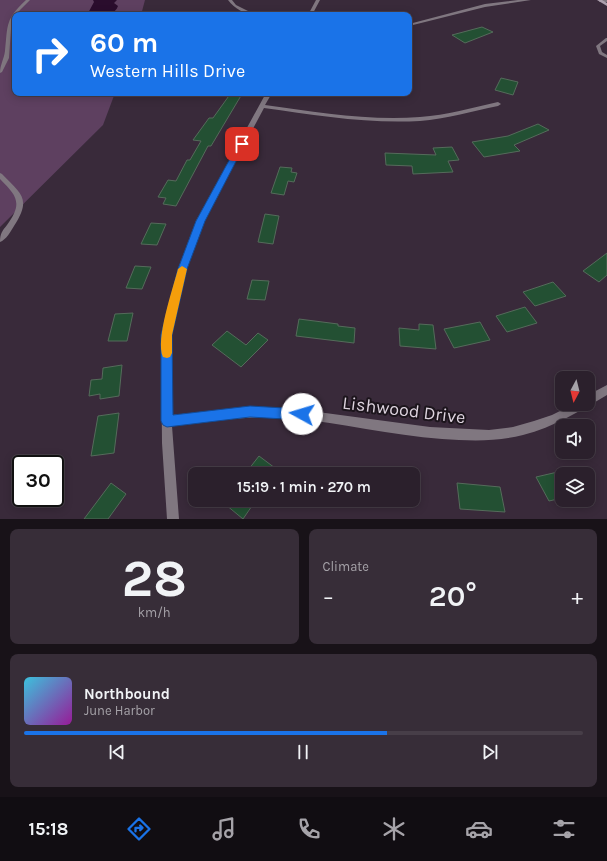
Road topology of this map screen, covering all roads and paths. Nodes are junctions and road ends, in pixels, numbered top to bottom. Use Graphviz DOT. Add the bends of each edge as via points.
graph roads {
  1 [pos="28,0"];
  2 [pos="230,0"];
  3 [pos="318,0"];
  4 [pos="529,0"];
  5 [pos="600,0"];
  6 [pos="607,1"];
  7 [pos="607,5"];
  8 [pos="17,12"];
  9 [pos="248,12"];
  10 [pos="312,12"];
  11 [pos="12,21"];
  12 [pos="412,25"];
  13 [pos="607,39"];
  14 [pos="607,57"];
  15 [pos="0,71"];
  16 [pos="267,96"];
  17 [pos="498,104"];
  18 [pos="262,106"];
  19 [pos="0,175"];
  20 [pos="0,239"];
  21 [pos="607,390"];
  22 [pos="595,398"];
  23 [pos="570,411"];
  24 [pos="167,421"];
  25 [pos="173,519"];
  1 -- 8 [label="street"];
  2 -- 9 [label="street" via="235,6"];
  3 -- 10 [label="street"];
  4 -- 12 [label="street" via="484,6"];
  5 -- 6 [label="lane"];
  5 -- 7 [label="main road"];
  11 -- 15 [label="street" via="8,58"];
  13 -- 14 [label="lane" via="598,46 602,55"];
  16 -- 18 [label="street"];
  17 -- 18 [label="street" via="421,119 399,120 349,118"];
  18 -- 24 [label="street" via="200,221 182,269 166,335"];
  19 -- 20 [label="street" via="19,195 20,205 17,215"];
  21 -- 22 [label="street"];
  23 -- 24 [label="street, Lishwood Drive" via="549,422 502,434 478,436 421,432 316,416 267,412"];
  24 -- 25 [label="street"];
}
